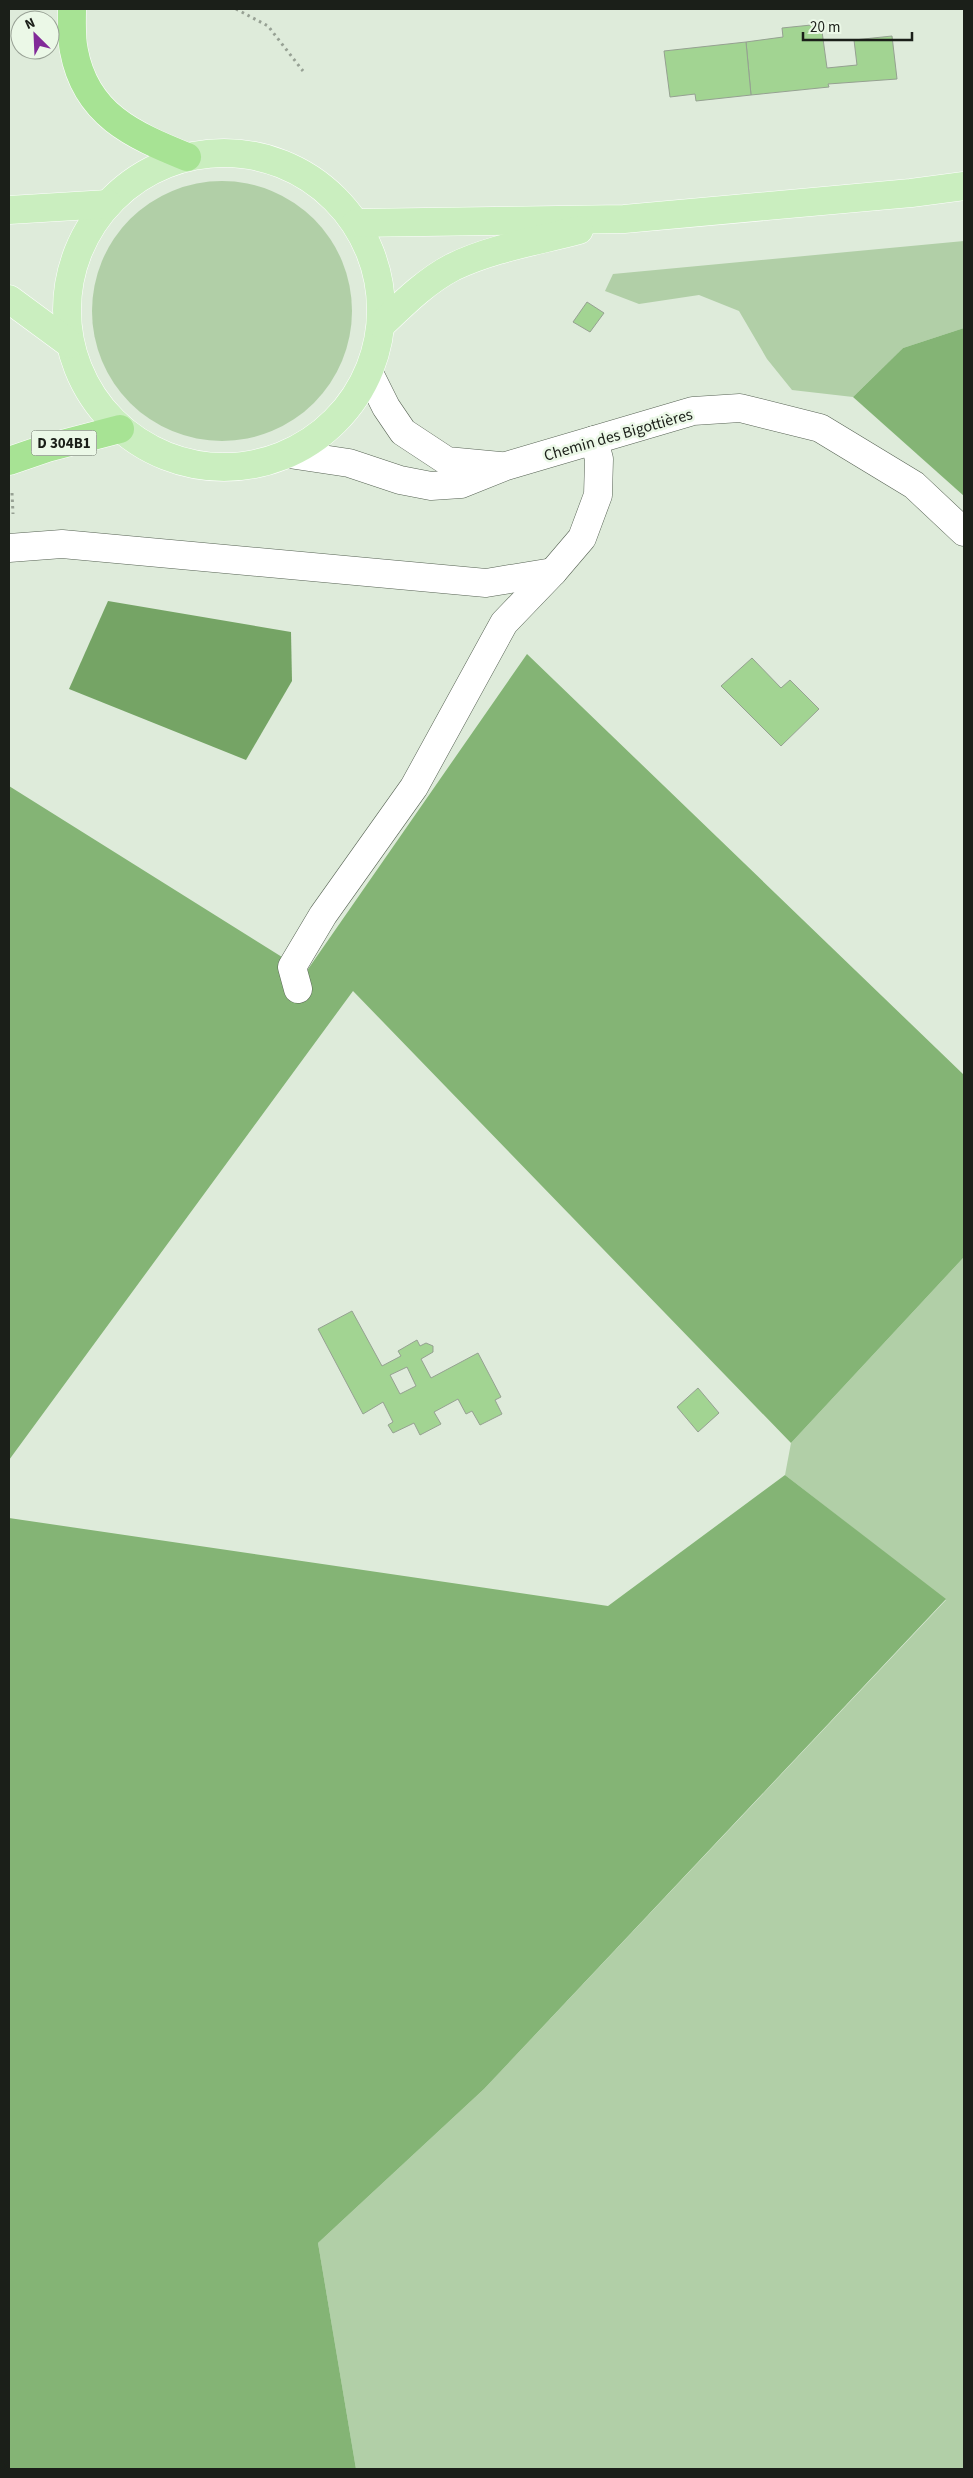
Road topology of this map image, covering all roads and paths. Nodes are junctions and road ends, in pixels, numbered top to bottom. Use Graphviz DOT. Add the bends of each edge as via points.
graph roads {
  1 [pos="72,9"];
  2 [pos="236,9"];
  3 [pos="303,71"];
  4 [pos="187,157"];
  5 [pos="964,186"];
  6 [pos="108,204"];
  7 [pos="9,210"];
  8 [pos="624,219"];
  9 [pos="356,223"];
  10 [pos="9,299"];
  11 [pos="382,324"];
  12 [pos="70,344"];
  13 [pos="369,373"];
  14 [pos="120,429"];
  15 [pos="594,440"];
  16 [pos="289,454"];
  17 [pos="9,461"];
  18 [pos="506,466"];
  19 [pos="964,532"];
  20 [pos="9,548"];
  21 [pos="553,572"];
  22 [pos="298,989"];
  1 -- 4 [label="highway" via="74,51 84,82 95,100 140,138"];
  2 -- 3 [label="path" via="268,26"];
  4 -- 6 [label="main road" via="144,174"];
  4 -- 9 [label="main road" via="234,153 281,162 310,177 336,198"];
  5 -- 8 [label="main road"];
  6 -- 7 [label="main road"];
  6 -- 12 [label="main road" via="86,234 72,270 66,306"];
  8 -- 9 [label="main road"];
  8 -- 11 [label="main road" via="495,252 453,267 418,290"];
  9 -- 11 [label="main road" via="375,263 381,289"];
  10 -- 12 [label="main road"];
  11 -- 13 [label="main road"];
  12 -- 14 [label="main road" via="80,375 97,405"];
  13 -- 16 [label="main road" via="349,406 322,434"];
  13 -- 18 [label="street" via="403,432 446,461"];
  14 -- 16 [label="main road" via="158,453 201,466 246,466"];
  14 -- 17 [label="highway, D 304B1"];
  15 -- 18 [label="street, Chemin des Bigottières"];
  15 -- 19 [label="street, Chemin des Bigottières" via="693,411 740,408 802,423 820,428 914,485"];
  15 -- 21 [label="street" via="599,459 598,495 582,538"];
  16 -- 18 [label="street, Chemin des Bigottières" via="349,463 400,480 431,486 460,484"];
  20 -- 21 [label="street" via="62,544 486,583"];
  21 -- 22 [label="street" via="504,623 414,787 323,915 292,967"];
}
